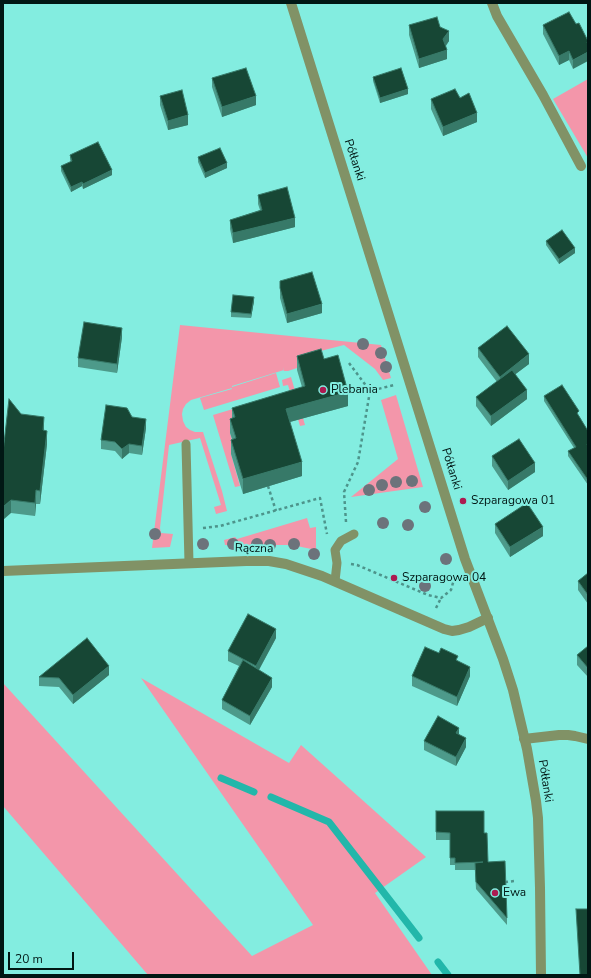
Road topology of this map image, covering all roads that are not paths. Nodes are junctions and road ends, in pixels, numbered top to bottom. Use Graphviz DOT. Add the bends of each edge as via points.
graph roads {
  1 [pos="291,3"];
  2 [pos="492,3"];
  3 [pos="581,166"];
  4 [pos="186,444"];
  5 [pos="354,534"];
  6 [pos="189,563"];
  7 [pos="3,571"];
  8 [pos="335,581"];
  9 [pos="488,618"];
  10 [pos="524,738"];
  11 [pos="588,740"];
  12 [pos="541,975"];
  1 -- 9 [label="street, Półłanki" via="464,553"];
  2 -- 3 [label="street"];
  4 -- 6 [label="lane"];
  5 -- 8 [label="lane" via="341,541 335,550"];
  6 -- 7 [label="street, Rączna"];
  6 -- 8 [label="street, Rączna" via="269,561 286,564"];
  8 -- 9 [label="street, Rączna" via="444,629 459,630"];
  9 -- 10 [label="street, Półłanki" via="504,659"];
  10 -- 11 [label="street" via="563,735"];
  10 -- 12 [label="street, Półłanki" via="538,818"];
}
